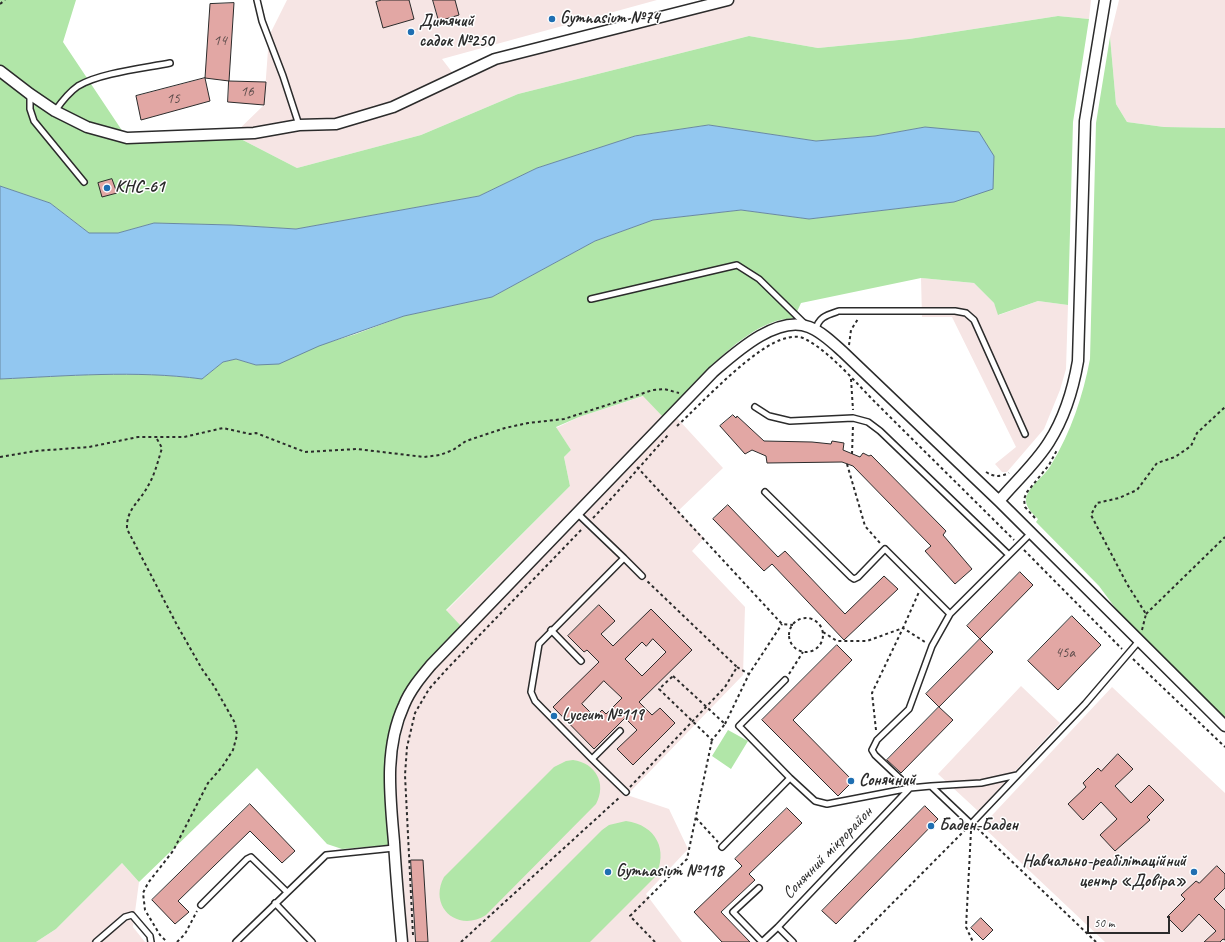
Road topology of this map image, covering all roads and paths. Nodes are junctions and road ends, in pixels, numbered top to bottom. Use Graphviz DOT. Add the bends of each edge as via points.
graph roads {
  1 [pos="5,0"];
  2 [pos="257,0"];
  3 [pos="728,0"];
  4 [pos="1105,0"];
  5 [pos="0,4"];
  6 [pos="170,63"];
  7 [pos="0,71"];
  8 [pos="30,94"];
  9 [pos="55,111"];
  10 [pos="298,126"];
  11 [pos="84,182"];
  12 [pos="591,299"];
  13 [pos="812,329"];
  14 [pos="689,398"];
  15 [pos="755,407"];
  16 [pos="1225,407"];
  17 [pos="853,418"];
  18 [pos="676,427"];
  19 [pos="670,433"];
  20 [pos="1025,434"];
  21 [pos="157,439"];
  22 [pos="852,454"];
  23 [pos="0,457"];
  24 [pos="629,459"];
  25 [pos="847,464"];
  26 [pos="1014,467"];
  27 [pos="638,468"];
  28 [pos="986,472"];
  29 [pos="765,492"];
  30 [pos="999,501"];
  31 [pos="577,513"];
  32 [pos="588,523"];
  33 [pos="1031,533"];
  34 [pos="1225,537"];
  35 [pos="1018,545"];
  36 [pos="885,549"];
  37 [pos="1009,555"];
  38 [pos="624,558"];
  39 [pos="642,576"];
  40 [pos="922,585"];
  41 [pos="950,614"];
  42 [pos="1146,614"];
  43 [pos="782,624"];
  44 [pos="793,625"];
  45 [pos="903,628"];
  46 [pos="551,630"];
  47 [pos="823,632"];
  48 [pos="1139,641"];
  49 [pos="932,646"];
  50 [pos="803,652"];
  51 [pos="1128,655"];
  52 [pos="581,661"];
  53 [pos="737,667"];
  54 [pos="749,674"];
  55 [pos="785,680"];
  56 [pos="707,706"];
  57 [pos="693,721"];
  58 [pos="725,724"];
  59 [pos="1225,726"];
  60 [pos="620,731"];
  61 [pos="712,740"];
  62 [pos="878,740"];
  63 [pos="1225,747"];
  64 [pos="592,759"];
  65 [pos="1018,774"];
  66 [pos="790,778"];
  67 [pos="931,786"];
  68 [pos="910,788"];
  69 [pos="626,792"];
  70 [pos="696,818"];
  71 [pos="972,824"];
  72 [pos="722,847"];
  73 [pos="394,848"];
  74 [pos="758,888"];
  75 [pos="287,892"];
  76 [pos="275,903"];
  77 [pos="201,905"];
  78 [pos="778,927"];
  79 [pos="96,942"];
  80 [pos="150,942"];
  81 [pos="167,942"];
  82 [pos="176,942"];
  83 [pos="236,942"];
  84 [pos="312,942"];
  85 [pos="402,942"];
  86 [pos="413,942"];
  87 [pos="461,942"];
  88 [pos="654,942"];
  89 [pos="793,942"];
  90 [pos="854,942"];
  91 [pos="973,942"];
  92 [pos="1096,942"];
  1 -- 5 [label="path"];
  2 -- 10 [label="lane"];
  3 -- 10 [label="street" via="495,59 393,107 336,124"];
  4 -- 30 [label="street" via="1084,121 1078,361 1074,386 1049,443"];
  6 -- 9 [label="lane" via="103,77 79,85 63,99"];
  7 -- 8 [label="street"];
  8 -- 9 [label="street"];
  8 -- 11 [label="lane" via="30,109 34,121"];
  9 -- 10 [label="street" via="87,127 127,138 254,133"];
  12 -- 13 [label="lane" via="737,266 759,280"];
  13 -- 14 [label="street" via="795,325 757,337 713,372"];
  13 -- 20 [label="lane" via="824,316 839,311 955,311 966,314 974,320"];
  13 -- 30 [label="street" via="843,352"];
  14 -- 21 [label="path" via="674,391 653,390 564,419 528,423 497,431 466,441 440,455 424,458 357,449 305,452 256,434 223,428 184,437"];
  14 -- 24 [label="street"];
  15 -- 17 [label="lane" via="769,416 790,421"];
  16 -- 42 [label="path" via="1197,433 1191,446 1175,457 1157,463 1137,490 1119,498 1097,503 1091,515 1127,584"];
  17 -- 22 [label="path"];
  17 -- 37 [label="lane" via="868,422 880,431"];
  18 -- 35 [label="path" via="766,346 795,336 806,339 822,350"];
  19 -- 27 [label="path"];
  21 -- 23 [label="path" via="132,438 90,447 35,451"];
  21 -- 81 [label="path" via="162,448 157,468 140,500 128,513 127,529 177,625 234,723 237,735 233,750 208,783 173,851 143,893 145,910 160,936"];
  24 -- 27 [label="path"];
  24 -- 31 [label="street"];
  25 -- 36 [label="path" via="865,526"];
  26 -- 28 [label="path" via="1002,476 992,476"];
  27 -- 32 [label="path"];
  27 -- 43 [label="path"];
  29 -- 36 [label="lane" via="854,579"];
  30 -- 33 [label="street"];
  31 -- 32 [label="lane"];
  31 -- 73 [label="street" via="431,665 415,684 404,704 392,742 390,771"];
  32 -- 38 [label="lane"];
  32 -- 86 [label="path" via="446,670 429,689 415,713 407,747 405,775"];
  33 -- 35 [label="lane"];
  33 -- 48 [label="street"];
  34 -- 42 [label="path"];
  35 -- 37 [label="lane"];
  35 -- 51 [label="path"];
  36 -- 40 [label="lane"];
  37 -- 41 [label="lane"];
  38 -- 39 [label="lane"];
  38 -- 46 [label="lane"];
  39 -- 53 [label="path"];
  40 -- 41 [label="lane"];
  40 -- 45 [label="path"];
  41 -- 49 [label="lane"];
  42 -- 48 [label="path"];
  43 -- 44 [label="path"];
  43 -- 54 [label="path"];
  44 -- 47 [label="path" via="808,618 818,623"];
  44 -- 50 [label="path" via="790,641"];
  45 -- 47 [label="path" via="867,641 837,641"];
  45 -- 49 [label="path"];
  45 -- 62 [label="path" via="872,692"];
  46 -- 52 [label="lane"];
  46 -- 64 [label="lane" via="539,644 532,697"];
  47 -- 50 [label="path" via="822,643 818,648"];
  48 -- 51 [label="lane"];
  48 -- 59 [label="street"];
  49 -- 62 [label="lane" via="909,709"];
  50 -- 55 [label="path"];
  51 -- 63 [label="path"];
  51 -- 65 [label="lane"];
  53 -- 54 [label="path"];
  53 -- 56 [label="path" via="725,687"];
  54 -- 58 [label="path"];
  55 -- 66 [label="lane, Сонячний мікрорайон" via="739,726"];
  56 -- 57 [label="path"];
  56 -- 57 [label="path" via="673,676 659,689"];
  56 -- 58 [label="path"];
  57 -- 61 [label="path"];
  57 -- 69 [label="path"];
  58 -- 61 [label="path"];
  60 -- 64 [label="lane"];
  61 -- 70 [label="path"];
  62 -- 68 [label="lane" via="872,750 875,755"];
  64 -- 69 [label="lane"];
  65 -- 67 [label="lane" via="981,783"];
  65 -- 71 [label="lane"];
  66 -- 68 [label="lane, Сонячний мікрорайон" via="815,801 821,803"];
  66 -- 72 [label="lane"];
  67 -- 68 [label="lane"];
  67 -- 71 [label="lane"];
  68 -- 78 [label="lane, Сонячний мікрорайон"];
  69 -- 87 [label="path"];
  70 -- 72 [label="path"];
  70 -- 88 [label="path" via="687,859 630,916"];
  71 -- 90 [label="path"];
  71 -- 91 [label="path" via="966,927"];
  71 -- 92 [label="path"];
  73 -- 75 [label="lane" via="326,856"];
  73 -- 85 [label="street"];
  74 -- 78 [label="lane, Сонячний мікрорайон" via="733,912 762,942"];
  75 -- 76 [label="lane"];
  75 -- 77 [label="lane" via="250,857"];
  76 -- 83 [label="lane"];
  76 -- 84 [label="lane"];
  77 -- 82 [label="path" via="185,934"];
  78 -- 89 [label="lane"];
  79 -- 80 [label="lane" via="125,916 132,915 150,936"];
}
